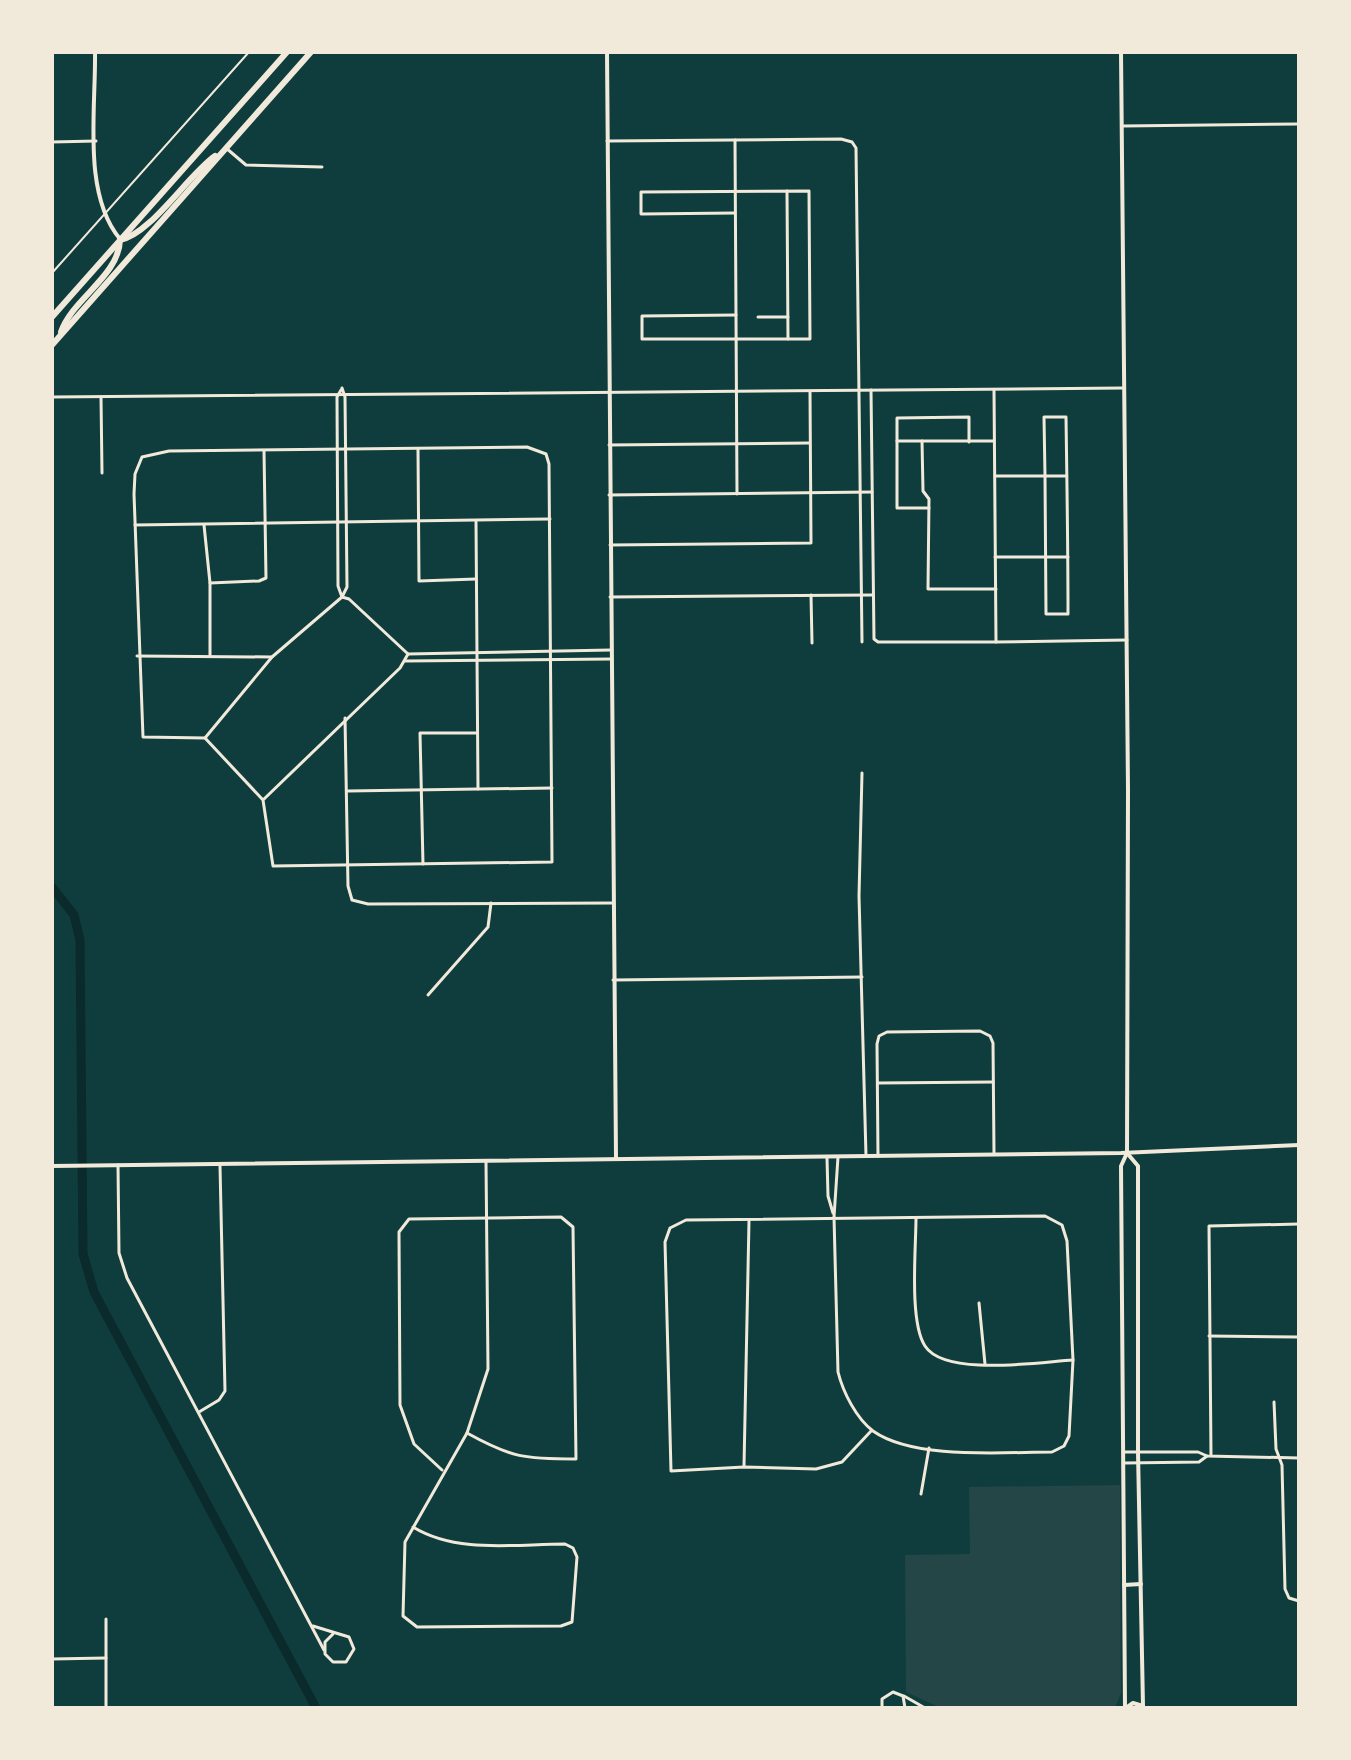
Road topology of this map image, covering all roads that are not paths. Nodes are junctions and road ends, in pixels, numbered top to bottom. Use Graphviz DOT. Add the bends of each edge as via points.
graph roads {
  1 [pos="95,52"];
  2 [pos="249,52"];
  3 [pos="287,52"];
  4 [pos="311,52"];
  5 [pos="607,52"];
  6 [pos="1121,52"];
  7 [pos="1299,124"];
  8 [pos="1121,126"];
  9 [pos="735,140"];
  10 [pos="96,141"];
  11 [pos="607,141"];
  12 [pos="52,142"];
  13 [pos="226,148"];
  14 [pos="322,167"];
  15 [pos="735,191"];
  16 [pos="787,191"];
  17 [pos="735,213"];
  18 [pos="104,216"];
  19 [pos="120,240"];
  20 [pos="52,273"];
  21 [pos="736,315"];
  22 [pos="52,317"];
  23 [pos="758,317"];
  24 [pos="788,317"];
  25 [pos="60,335"];
  26 [pos="736,339"];
  27 [pos="788,339"];
  28 [pos="52,345"];
  29 [pos="1125,388"];
  30 [pos="810,390"];
  31 [pos="859,390"];
  32 [pos="871,390"];
  33 [pos="994,390"];
  34 [pos="737,391"];
  35 [pos="609,394"];
  36 [pos="52,397"];
  37 [pos="101,397"];
  38 [pos="337,397"];
  39 [pos="345,397"];
  40 [pos="897,441"];
  41 [pos="922,441"];
  42 [pos="994,441"];
  43 [pos="969,442"];
  44 [pos="810,443"];
  45 [pos="737,444"];
  46 [pos="609,445"];
  47 [pos="418,448"];
  48 [pos="264,450"];
  49 [pos="338,450"];
  50 [pos="346,450"];
  51 [pos="102,473"];
  52 [pos="995,476"];
  53 [pos="1045,476"];
  54 [pos="1067,476"];
  55 [pos="872,492"];
  56 [pos="811,493"];
  57 [pos="861,493"];
  58 [pos="737,494"];
  59 [pos="609,495"];
  60 [pos="929,508"];
  61 [pos="550,519"];
  62 [pos="476,522"];
  63 [pos="418,523"];
  64 [pos="338,524"];
  65 [pos="346,524"];
  66 [pos="135,525"];
  67 [pos="204,525"];
  68 [pos="265,525"];
  69 [pos="610,545"];
  70 [pos="995,557"];
  71 [pos="1045,557"];
  72 [pos="1068,557"];
  73 [pos="476,579"];
  74 [pos="210,583"];
  75 [pos="996,589"];
  76 [pos="811,595"];
  77 [pos="861,595"];
  78 [pos="873,595"];
  79 [pos="342,597"];
  80 [pos="610,597"];
  81 [pos="1127,640"];
  82 [pos="862,642"];
  83 [pos="996,642"];
  84 [pos="812,643"];
  85 [pos="611,650"];
  86 [pos="551,652"];
  87 [pos="477,653"];
  88 [pos="408,654"];
  89 [pos="137,656"];
  90 [pos="210,656"];
  91 [pos="272,657"];
  92 [pos="611,659"];
  93 [pos="476,660"];
  94 [pos="551,660"];
  95 [pos="405,661"];
  96 [pos="345,718"];
  97 [pos="478,733"];
  98 [pos="205,738"];
  99 [pos="862,773"];
  100 [pos="552,788"];
  101 [pos="478,789"];
  102 [pos="421,790"];
  103 [pos="346,791"];
  104 [pos="263,800"];
  105 [pos="423,864"];
  106 [pos="347,865"];
  107 [pos="491,903"];
  108 [pos="613,903"];
  109 [pos="863,977"];
  110 [pos="613,980"];
  111 [pos="428,995"];
  112 [pos="993,1082"];
  113 [pos="878,1083"];
  114 [pos="1299,1145"];
  115 [pos="1127,1153"];
  116 [pos="994,1154"];
  117 [pos="827,1156"];
  118 [pos="838,1156"];
  119 [pos="866,1156"];
  120 [pos="878,1156"];
  121 [pos="616,1159"];
  122 [pos="486,1160"];
  123 [pos="219,1163"];
  124 [pos="118,1165"];
  125 [pos="52,1166"];
  126 [pos="834,1217"];
  127 [pos="487,1218"];
  128 [pos="916,1218"];
  129 [pos="749,1221"];
  130 [pos="1299,1224"];
  131 [pos="979,1303"];
  132 [pos="1209,1336"];
  133 [pos="1299,1337"];
  134 [pos="1073,1360"];
  135 [pos="985,1364"];
  136 [pos="1274,1402"];
  137 [pos="199,1412"];
  138 [pos="872,1430"];
  139 [pos="467,1433"];
  140 [pos="929,1448"];
  141 [pos="1123,1452"];
  142 [pos="1138,1452"];
  143 [pos="1209,1455"];
  144 [pos="1299,1458"];
  145 [pos="1281,1459"];
  146 [pos="1123,1463"];
  147 [pos="1138,1463"];
  148 [pos="744,1467"];
  149 [pos="442,1471"];
  150 [pos="921,1494"];
  151 [pos="413,1527"];
  152 [pos="1141,1584"];
  153 [pos="1124,1585"];
  154 [pos="1299,1601"];
  155 [pos="106,1619"];
  156 [pos="313,1626"];
  157 [pos="333,1634"];
  158 [pos="324,1650"];
  159 [pos="106,1658"];
  160 [pos="52,1659"];
  161 [pos="903,1696"];
  162 [pos="882,1705"];
  163 [pos="1144,1707"];
  164 [pos="106,1708"];
  165 [pos="876,1708"];
  166 [pos="905,1708"];
  167 [pos="925,1708"];
  168 [pos="1125,1708"];
  1 -- 10 [label="street"];
  2 -- 18 [label="lane"];
  3 -- 19 [label="highway"];
  4 -- 13 [label="highway"];
  5 -- 11 [label="street"];
  6 -- 8 [label="street"];
  7 -- 8 [label="street"];
  8 -- 29 [label="street"];
  9 -- 11 [label="street"];
  9 -- 15 [label="street"];
  9 -- 31 [label="street" via="841,139 856,148"];
  10 -- 12 [label="street"];
  10 -- 18 [label="street" via="97,193"];
  11 -- 35 [label="street"];
  13 -- 14 [label="street" via="246,165"];
  13 -- 19 [label="highway" via="183,184 141,231"];
  13 -- 25 [label="highway"];
  15 -- 16 [label="street"];
  15 -- 17 [label="street"];
  15 -- 17 [label="street" via="641,192 641,214"];
  16 -- 24 [label="street"];
  16 -- 27 [label="street" via="809,191 810,339"];
  17 -- 21 [label="street"];
  18 -- 19 [label="street"];
  18 -- 20 [label="lane"];
  19 -- 22 [label="highway"];
  19 -- 25 [label="highway" via="117,257 67,316"];
  21 -- 26 [label="street"];
  21 -- 26 [label="street" via="642,316 642,339"];
  23 -- 24 [label="street"];
  24 -- 27 [label="street"];
  25 -- 28 [label="highway"];
  26 -- 27 [label="street"];
  26 -- 34 [label="street"];
  29 -- 33 [label="street"];
  29 -- 81 [label="street"];
  30 -- 31 [label="street"];
  30 -- 34 [label="street"];
  30 -- 44 [label="street"];
  31 -- 32 [label="street"];
  31 -- 57 [label="street"];
  32 -- 33 [label="street"];
  32 -- 55 [label="street"];
  33 -- 42 [label="street"];
  34 -- 35 [label="street"];
  34 -- 45 [label="street"];
  35 -- 39 [label="street"];
  35 -- 46 [label="street"];
  36 -- 37 [label="street"];
  37 -- 38 [label="street"];
  37 -- 51 [label="street"];
  38 -- 39 [label="street"];
  38 -- 39 [label="street" via="342,388"];
  38 -- 49 [label="street"];
  39 -- 50 [label="street"];
  40 -- 41 [label="street"];
  40 -- 43 [label="street" via="897,418 969,417"];
  40 -- 60 [label="street" via="897,508"];
  41 -- 43 [label="street"];
  41 -- 60 [label="street" via="923,491"];
  42 -- 43 [label="street"];
  42 -- 52 [label="street"];
  44 -- 45 [label="street"];
  44 -- 56 [label="street"];
  45 -- 46 [label="street"];
  45 -- 58 [label="street"];
  46 -- 59 [label="street"];
  47 -- 50 [label="street"];
  47 -- 61 [label="street" via="542,450 549,464"];
  47 -- 63 [label="street"];
  48 -- 49 [label="street"];
  48 -- 66 [label="street" via="169,451 142,457 134,484"];
  48 -- 68 [label="street"];
  49 -- 50 [label="street"];
  49 -- 64 [label="street"];
  50 -- 65 [label="street"];
  52 -- 53 [label="street"];
  52 -- 70 [label="street"];
  53 -- 54 [label="street"];
  53 -- 54 [label="street" via="1044,417 1066,417"];
  53 -- 71 [label="street"];
  54 -- 72 [label="street"];
  55 -- 57 [label="street"];
  55 -- 78 [label="street"];
  56 -- 57 [label="street"];
  56 -- 58 [label="street"];
  56 -- 69 [label="street" via="811,543"];
  57 -- 77 [label="street"];
  58 -- 59 [label="street"];
  59 -- 69 [label="street"];
  60 -- 75 [label="street" via="928,589"];
  61 -- 62 [label="street"];
  61 -- 86 [label="street"];
  62 -- 63 [label="street"];
  62 -- 73 [label="street"];
  63 -- 65 [label="street"];
  63 -- 73 [label="street" via="419,581"];
  64 -- 65 [label="street"];
  64 -- 68 [label="street"];
  64 -- 79 [label="street"];
  65 -- 79 [label="street" via="347,587"];
  66 -- 67 [label="street"];
  66 -- 89 [label="street"];
  67 -- 68 [label="street"];
  67 -- 74 [label="street"];
  68 -- 74 [label="street" via="264,580"];
  69 -- 80 [label="street"];
  70 -- 71 [label="street"];
  70 -- 75 [label="street"];
  71 -- 72 [label="street"];
  71 -- 72 [label="street" via="1046,614 1068,614"];
  73 -- 87 [label="street"];
  74 -- 90 [label="street"];
  75 -- 83 [label="street"];
  76 -- 77 [label="street"];
  76 -- 80 [label="street"];
  76 -- 84 [label="street"];
  77 -- 78 [label="street"];
  77 -- 82 [label="street"];
  78 -- 83 [label="street" via="878,642"];
  79 -- 88 [label="street"];
  79 -- 91 [label="street"];
  80 -- 85 [label="street"];
  81 -- 83 [label="street"];
  81 -- 115 [label="street"];
  85 -- 86 [label="street"];
  85 -- 92 [label="street"];
  86 -- 87 [label="street"];
  86 -- 94 [label="street"];
  87 -- 88 [label="street"];
  87 -- 93 [label="street"];
  88 -- 95 [label="street"];
  89 -- 90 [label="street"];
  89 -- 98 [label="street" via="143,737"];
  90 -- 91 [label="street"];
  91 -- 98 [label="street"];
  92 -- 94 [label="street"];
  92 -- 108 [label="street"];
  93 -- 94 [label="street"];
  93 -- 95 [label="street"];
  93 -- 97 [label="street"];
  94 -- 100 [label="street"];
  95 -- 96 [label="street"];
  96 -- 103 [label="street"];
  96 -- 104 [label="street"];
  97 -- 101 [label="street"];
  97 -- 102 [label="street" via="420,733"];
  98 -- 104 [label="street"];
  99 -- 109 [label="street"];
  100 -- 101 [label="street"];
  100 -- 105 [label="street" via="552,862"];
  101 -- 102 [label="street"];
  102 -- 103 [label="street"];
  102 -- 105 [label="street"];
  103 -- 106 [label="street"];
  104 -- 106 [label="street" via="273,866"];
  105 -- 106 [label="street"];
  106 -- 107 [label="street" via="352,900"];
  107 -- 108 [label="street"];
  107 -- 111 [label="street" via="488,927"];
  108 -- 110 [label="street"];
  109 -- 110 [label="street"];
  109 -- 119 [label="street"];
  110 -- 121 [label="street"];
  112 -- 113 [label="street"];
  112 -- 113 [label="street" via="993,1043 980,1031 880,1035"];
  112 -- 116 [label="street"];
  113 -- 120 [label="street"];
  114 -- 115 [label="street"];
  115 -- 116 [label="street"];
  115 -- 141 [label="street" via="1121,1166"];
  115 -- 142 [label="street" via="1138,1166"];
  116 -- 120 [label="street"];
  117 -- 118 [label="street"];
  117 -- 121 [label="street"];
  117 -- 126 [label="street"];
  118 -- 119 [label="street"];
  118 -- 126 [label="street"];
  119 -- 120 [label="street"];
  121 -- 122 [label="street"];
  122 -- 123 [label="street"];
  122 -- 127 [label="street"];
  123 -- 124 [label="street"];
  123 -- 137 [label="street" via="225,1391"];
  124 -- 125 [label="street"];
  124 -- 137 [label="street" via="124,1271"];
  126 -- 128 [label="street"];
  126 -- 129 [label="street"];
  126 -- 138 [label="street" via="838,1372 843,1392"];
  127 -- 139 [label="street" via="488,1369"];
  127 -- 139 [label="street" via="561,1217 573,1227 576,1459 523,1459"];
  127 -- 149 [label="street" via="409,1219 399,1232 400,1405 414,1444"];
  128 -- 134 [label="street" via="1045,1216 1062,1225"];
  128 -- 135 [label="street" via="918,1325 924,1345 936,1357"];
  129 -- 148 [label="street"];
  129 -- 148 [label="street" via="686,1220 670,1228 665,1242 671,1471"];
  130 -- 132 [label="street" via="1209,1226"];
  131 -- 135 [label="street"];
  132 -- 133 [label="street"];
  132 -- 143 [label="street"];
  134 -- 135 [label="street"];
  134 -- 140 [label="street" via="1064,1446 1052,1452 949,1453"];
  136 -- 145 [label="street"];
  137 -- 156 [label="street"];
  138 -- 140 [label="street"];
  138 -- 148 [label="street" via="842,1462 816,1469"];
  139 -- 149 [label="street"];
  140 -- 150 [label="street"];
  141 -- 142 [label="street"];
  141 -- 146 [label="street"];
  142 -- 143 [label="street"];
  142 -- 147 [label="street"];
  143 -- 145 [label="street"];
  143 -- 147 [label="street" via="1199,1462"];
  144 -- 145 [label="street"];
  145 -- 154 [label="street" via="1285,1589 1289,1598"];
  146 -- 147 [label="street"];
  146 -- 153 [label="street"];
  147 -- 152 [label="street"];
  149 -- 151 [label="street"];
  151 -- 151 [label="street" via="451,1544 573,1548 577,1557 572,1622 410,1624 403,1616 404,1551"];
  152 -- 153 [label="street"];
  152 -- 163 [label="street"];
  153 -- 168 [label="street"];
  155 -- 159 [label="street"];
  156 -- 157 [label="street"];
  156 -- 158 [label="street"];
  157 -- 158 [label="street"];
  157 -- 158 [label="street" via="349,1637 352,1656 333,1662"];
  159 -- 160 [label="street"];
  159 -- 164 [label="street"];
  161 -- 162 [label="street" via="890,1692"];
  161 -- 166 [label="street"];
  161 -- 167 [label="street"];
  162 -- 165 [label="street"];
  163 -- 168 [label="street" via="1133,1703"];
}
